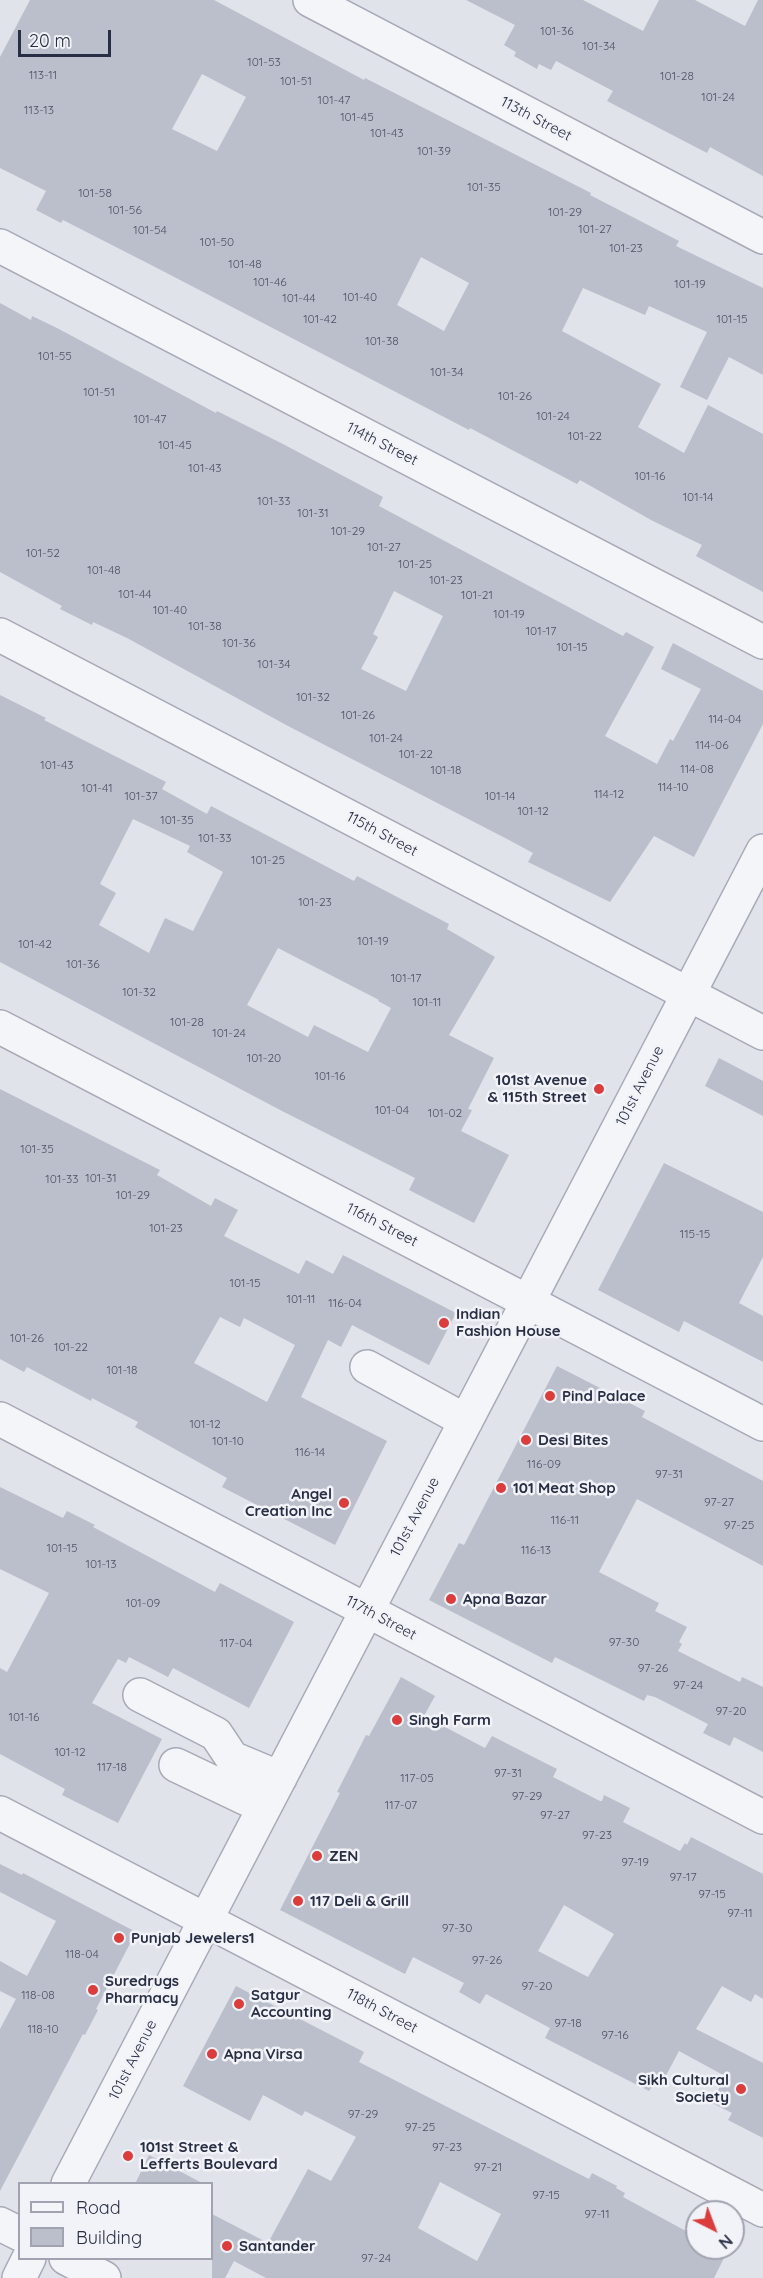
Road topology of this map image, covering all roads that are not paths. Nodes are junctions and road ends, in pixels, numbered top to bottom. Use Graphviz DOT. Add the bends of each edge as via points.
graph roads {
  1 [pos="310,0"];
  2 [pos="763,237"];
  3 [pos="0,246"];
  4 [pos="0,635"];
  5 [pos="763,642"];
  6 [pos="763,851"];
  7 [pos="688,994"];
  8 [pos="0,1028"];
  9 [pos="763,1033"];
  10 [pos="528,1302"];
  11 [pos="367,1367"];
  12 [pos="0,1419"];
  13 [pos="466,1421"];
  14 [pos="763,1424"];
  15 [pos="367,1610"];
  16 [pos="140,1695"];
  17 [pos="176,1765"];
  18 [pos="280,1778"];
  19 [pos="264,1807"];
  20 [pos="0,1813"];
  21 [pos="763,1817"];
  22 [pos="206,1920"];
  23 [pos="69,2182"];
  24 [pos="763,2210"];
  25 [pos="0,2224"];
  26 [pos="18,2233"];
  27 [pos="28,2260"];
  28 [pos="68,2260"];
  29 [pos="19,2278"];
  30 [pos="104,2278"];
  1 -- 2 [label="street, 113th Street"];
  3 -- 5 [label="street, 114th Street"];
  4 -- 7 [label="street, 115th Street"];
  6 -- 7 [label="street, 101st Avenue"];
  7 -- 9 [label="street, 115th Street"];
  7 -- 10 [label="street, 101st Avenue"];
  8 -- 10 [label="street, 116th Street"];
  10 -- 13 [label="street, 101st Avenue"];
  10 -- 14 [label="street, 116th Street"];
  11 -- 13 [label="street"];
  12 -- 15 [label="street, 117th Street"];
  13 -- 15 [label="street, 101st Avenue"];
  15 -- 18 [label="street, 101st Avenue"];
  15 -- 21 [label="street, 117th Street"];
  16 -- 18 [label="street" via="216,1734 232,1758"];
  17 -- 19 [label="street"];
  18 -- 19 [label="street, 101st Avenue"];
  19 -- 22 [label="street, 101st Avenue"];
  20 -- 22 [label="street, 118th Street"];
  22 -- 23 [label="street, 101st Avenue"];
  22 -- 24 [label="street, 118th Street"];
  25 -- 26 [label="street"];
  27 -- 29 [label="street"];
  28 -- 30 [label="street"];
}
